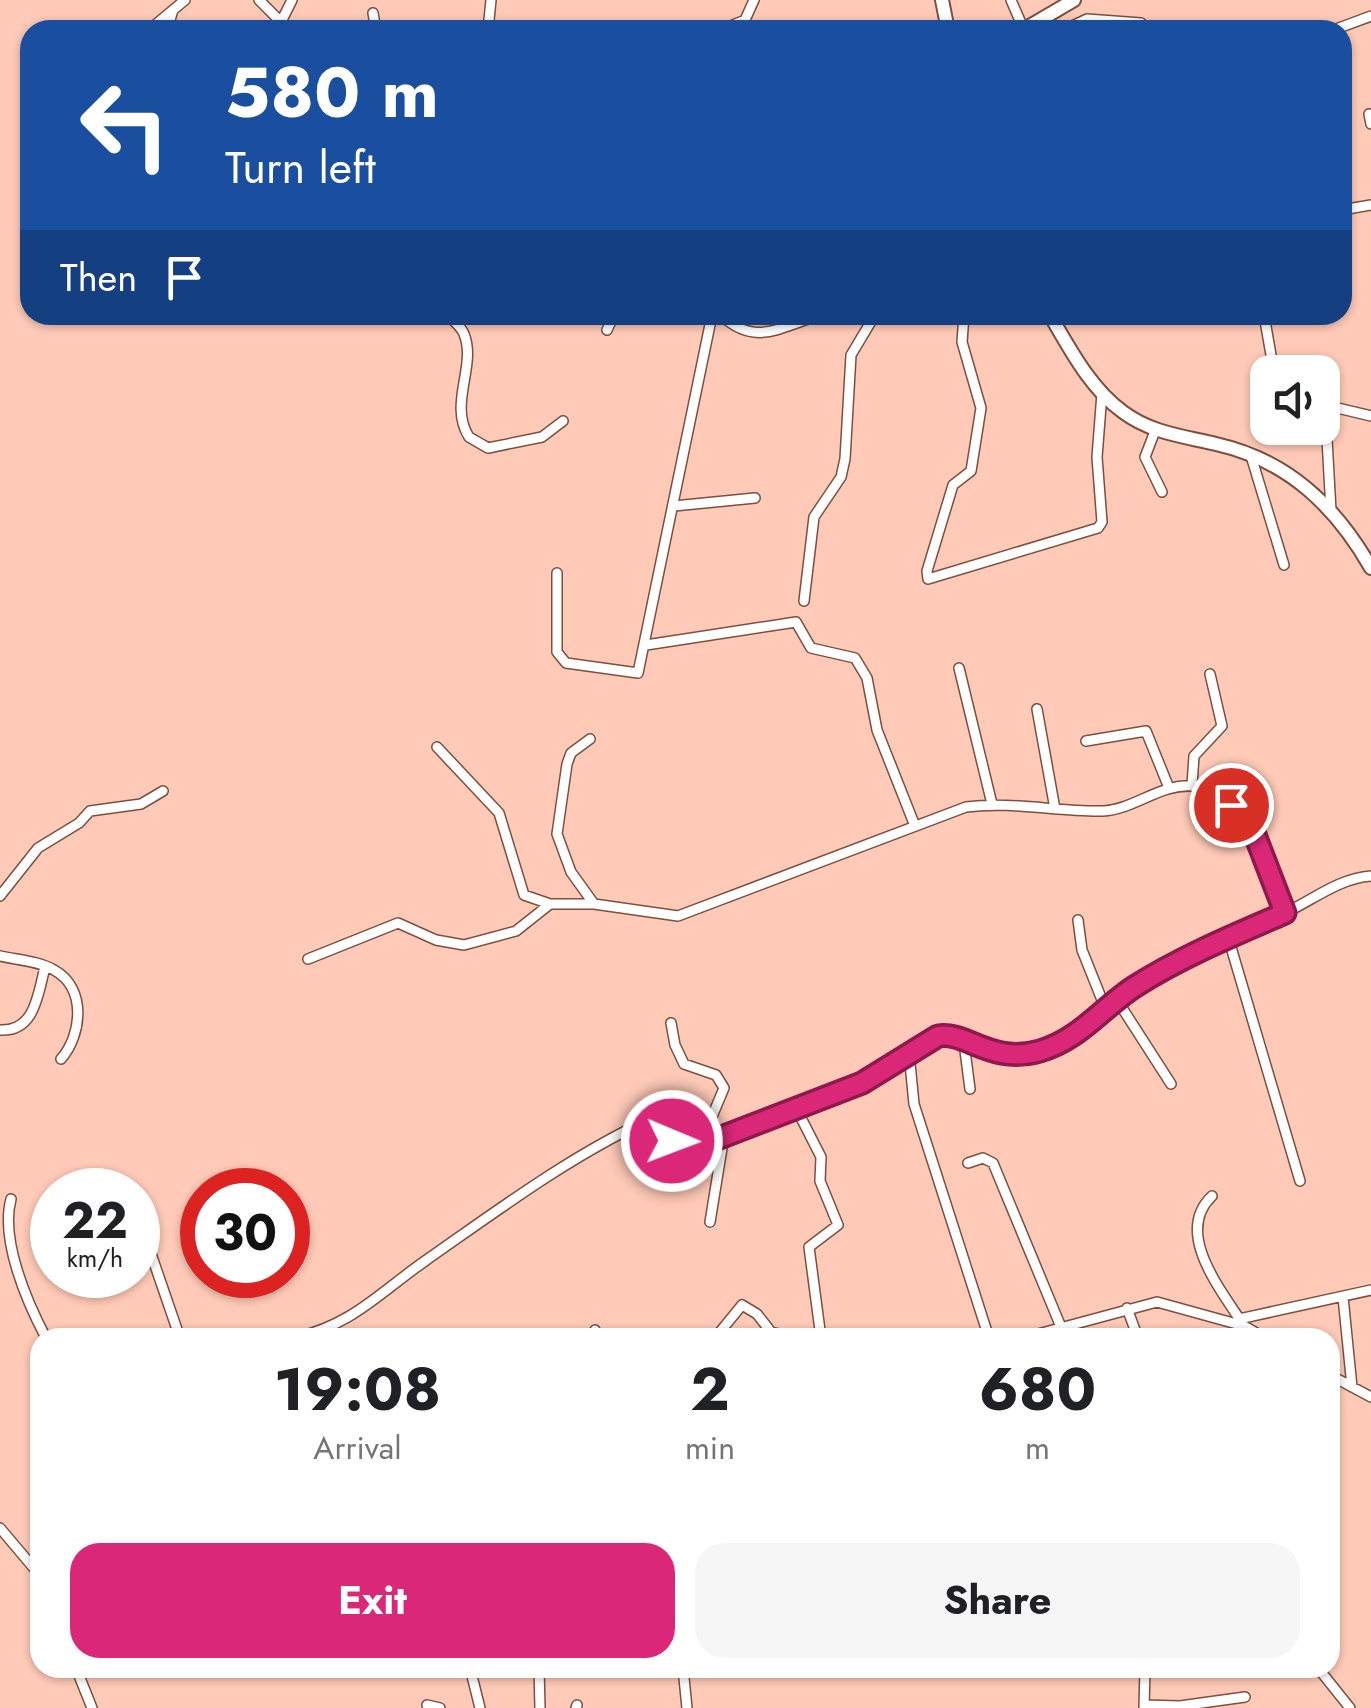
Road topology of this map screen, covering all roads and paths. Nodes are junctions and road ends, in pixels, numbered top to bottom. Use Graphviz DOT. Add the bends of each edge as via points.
graph roads {
  1 [pos="185,0"];
  2 [pos="259,0"];
  3 [pos="1074,0"];
  4 [pos="174,8"];
  5 [pos="373,14"];
  6 [pos="160,20"];
  7 [pos="170,20"];
  8 [pos="279,20"];
  9 [pos="374,20"];
  10 [pos="1040,20"];
  11 [pos="458,325"];
  12 [pos="609,325"];
  13 [pos="710,325"];
  14 [pos="732,325"];
  15 [pos="786,325"];
  16 [pos="869,325"];
  17 [pos="963,325"];
  18 [pos="1057,325"];
  19 [pos="1266,325"];
  20 [pos="607,330"];
  21 [pos="1271,355"];
  22 [pos="1102,393"];
  23 [pos="1340,406"];
  24 [pos="1371,416"];
  25 [pos="563,421"];
  26 [pos="1155,430"];
  27 [pos="1327,445"];
  28 [pos="1251,454"];
  29 [pos="1162,492"];
  30 [pos="755,498"];
  31 [pos="674,506"];
  32 [pos="1332,511"];
  33 [pos="1284,565"];
  34 [pos="1371,568"];
  35 [pos="557,573"];
  36 [pos="804,601"];
  37 [pos="646,645"];
  38 [pos="959,668"];
  39 [pos="1210,674"];
  40 [pos="1036,709"];
  41 [pos="590,739"];
  42 [pos="1086,741"];
  43 [pos="438,747"];
  44 [pos="1192,785"];
  45 [pos="1170,788"];
  46 [pos="163,791"];
  47 [pos="992,804"];
  48 [pos="1054,809"];
  49 [pos="914,826"];
  50 [pos="1371,876"];
  51 [pos="0,896"];
  52 [pos="550,904"];
  53 [pos="594,904"];
  54 [pos="1285,913"];
  55 [pos="1078,920"];
  56 [pos="1228,937"];
  57 [pos="0,956"];
  58 [pos="308,959"];
  59 [pos="45,966"];
  60 [pos="1117,1000"];
  61 [pos="1106,1010"];
  62 [pos="671,1024"];
  63 [pos="0,1030"];
  64 [pos="964,1043"];
  65 [pos="910,1052"];
  66 [pos="61,1060"];
  67 [pos="1170,1084"];
  68 [pos="970,1090"];
  69 [pos="797,1110"];
  70 [pos="721,1139"];
  71 [pos="968,1163"];
  72 [pos="1300,1180"];
  73 [pos="1212,1196"];
  74 [pos="11,1199"];
  75 [pos="710,1222"];
  76 [pos="160,1280"];
  77 [pos="1371,1290"];
  78 [pos="1343,1297"];
  79 [pos="1127,1308"];
  80 [pos="1241,1322"];
  81 [pos="1061,1326"];
  82 [pos="41,1328"];
  83 [pos="177,1328"];
  84 [pos="334,1328"];
  85 [pos="723,1328"];
  86 [pos="768,1328"];
  87 [pos="820,1328"];
  88 [pos="985,1328"];
  89 [pos="1055,1328"];
  90 [pos="1134,1328"];
  91 [pos="1250,1328"];
  92 [pos="1340,1380"];
  93 [pos="1352,1387"];
  94 [pos="1371,1397"];
  95 [pos="0,1528"];
  96 [pos="30,1566"];
  97 [pos="80,1678"];
  98 [pos="472,1678"];
  99 [pos="539,1678"];
  100 [pos="684,1678"];
  101 [pos="1144,1678"];
  102 [pos="1326,1678"];
  103 [pos="1245,1697"];
  104 [pos="427,1705"];
  105 [pos="1144,1707"];
  106 [pos="92,1708"];
  107 [pos="440,1708"];
  108 [pos="480,1708"];
  109 [pos="540,1708"];
  110 [pos="687,1708"];
  111 [pos="1350,1708"];
  1 -- 4 [label="street"];
  2 -- 8 [label="street"];
  3 -- 10 [label="street"];
  4 -- 6 [label="street"];
  4 -- 7 [label="street"];
  5 -- 9 [label="street"];
  11 -- 25 [label="street" via="466,344 460,402 469,437 488,448 542,438"];
  12 -- 20 [label="street"];
  13 -- 31 [label="street"];
  14 -- 15 [label="street" via="755,334"];
  16 -- 36 [label="street" via="852,356 846,459 814,517"];
  17 -- 22 [label="street" via="981,408 971,472 953,485 928,579 1098,528"];
  18 -- 22 [label="street"];
  19 -- 21 [label="street"];
  22 -- 26 [label="street"];
  23 -- 24 [label="street"];
  26 -- 28 [label="street"];
  26 -- 29 [label="street" via="1145,457"];
  27 -- 32 [label="street"];
  28 -- 32 [label="street" via="1284,467"];
  28 -- 33 [label="street"];
  30 -- 31 [label="street"];
  31 -- 37 [label="street"];
  32 -- 34 [label="street"];
  35 -- 37 [label="street" via="556,652 566,664 633,676 642,668"];
  37 -- 49 [label="street" via="796,622 811,648 855,658"];
  38 -- 47 [label="street"];
  39 -- 44 [label="street" via="1222,726 1194,756"];
  40 -- 48 [label="street"];
  41 -- 53 [label="street" via="567,764 557,834"];
  42 -- 45 [label="street" via="1146,731"];
  43 -- 52 [label="street" via="499,813 524,896"];
  44 -- 45 [label="street"];
  44 -- 54 [label="street" via="1211,791 1245,819"];
  45 -- 48 [label="street" via="1108,811"];
  46 -- 51 [label="street" via="141,804 90,812 38,848"];
  47 -- 48 [label="street"];
  47 -- 49 [label="street"];
  49 -- 53 [label="street" via="678,916"];
  50 -- 54 [label="street" via="1342,882"];
  52 -- 53 [label="street"];
  52 -- 58 [label="street" via="516,931 464,946 398,923"];
  54 -- 56 [label="street"];
  55 -- 61 [label="street" via="1082,950"];
  56 -- 60 [label="street"];
  56 -- 72 [label="street"];
  57 -- 59 [label="street"];
  59 -- 63 [label="street" via="27,1020 20,1028"];
  59 -- 66 [label="street" via="66,981 79,1020"];
  60 -- 61 [label="street"];
  60 -- 67 [label="street"];
  61 -- 64 [label="street" via="1071,1039 1041,1050 998,1055"];
  62 -- 70 [label="street" via="684,1064 721,1080 712,1119"];
  64 -- 65 [label="street" via="948,1034"];
  64 -- 68 [label="street"];
  65 -- 69 [label="street" via="862,1083"];
  65 -- 88 [label="street" via="914,1104"];
  69 -- 70 [label="street"];
  69 -- 87 [label="street" via="821,1157 820,1181 838,1225 809,1248"];
  70 -- 75 [label="street"];
  70 -- 84 [label="street" via="680,1152 666,1124 652,1118 519,1195"];
  71 -- 81 [label="street" via="993,1162"];
  73 -- 80 [label="street" via="1198,1218 1199,1242"];
  74 -- 82 [label="street" via="3,1219 8,1257"];
  76 -- 83 [label="street"];
  77 -- 78 [label="street"];
  78 -- 80 [label="street"];
  78 -- 93 [label="street"];
  79 -- 80 [label="street" via="1157,1302"];
  79 -- 81 [label="street"];
  79 -- 90 [label="street"];
  80 -- 91 [label="street"];
  81 -- 89 [label="street"];
  85 -- 86 [label="street" via="742,1305"];
  92 -- 93 [label="street"];
  93 -- 94 [label="street"];
  95 -- 96 [label="street"];
  97 -- 106 [label="street"];
  98 -- 108 [label="street"];
  99 -- 109 [label="street"];
  100 -- 110 [label="street"];
  101 -- 105 [label="street"];
  102 -- 111 [label="street"];
  103 -- 105 [label="street"];
  104 -- 107 [label="street"];
}
